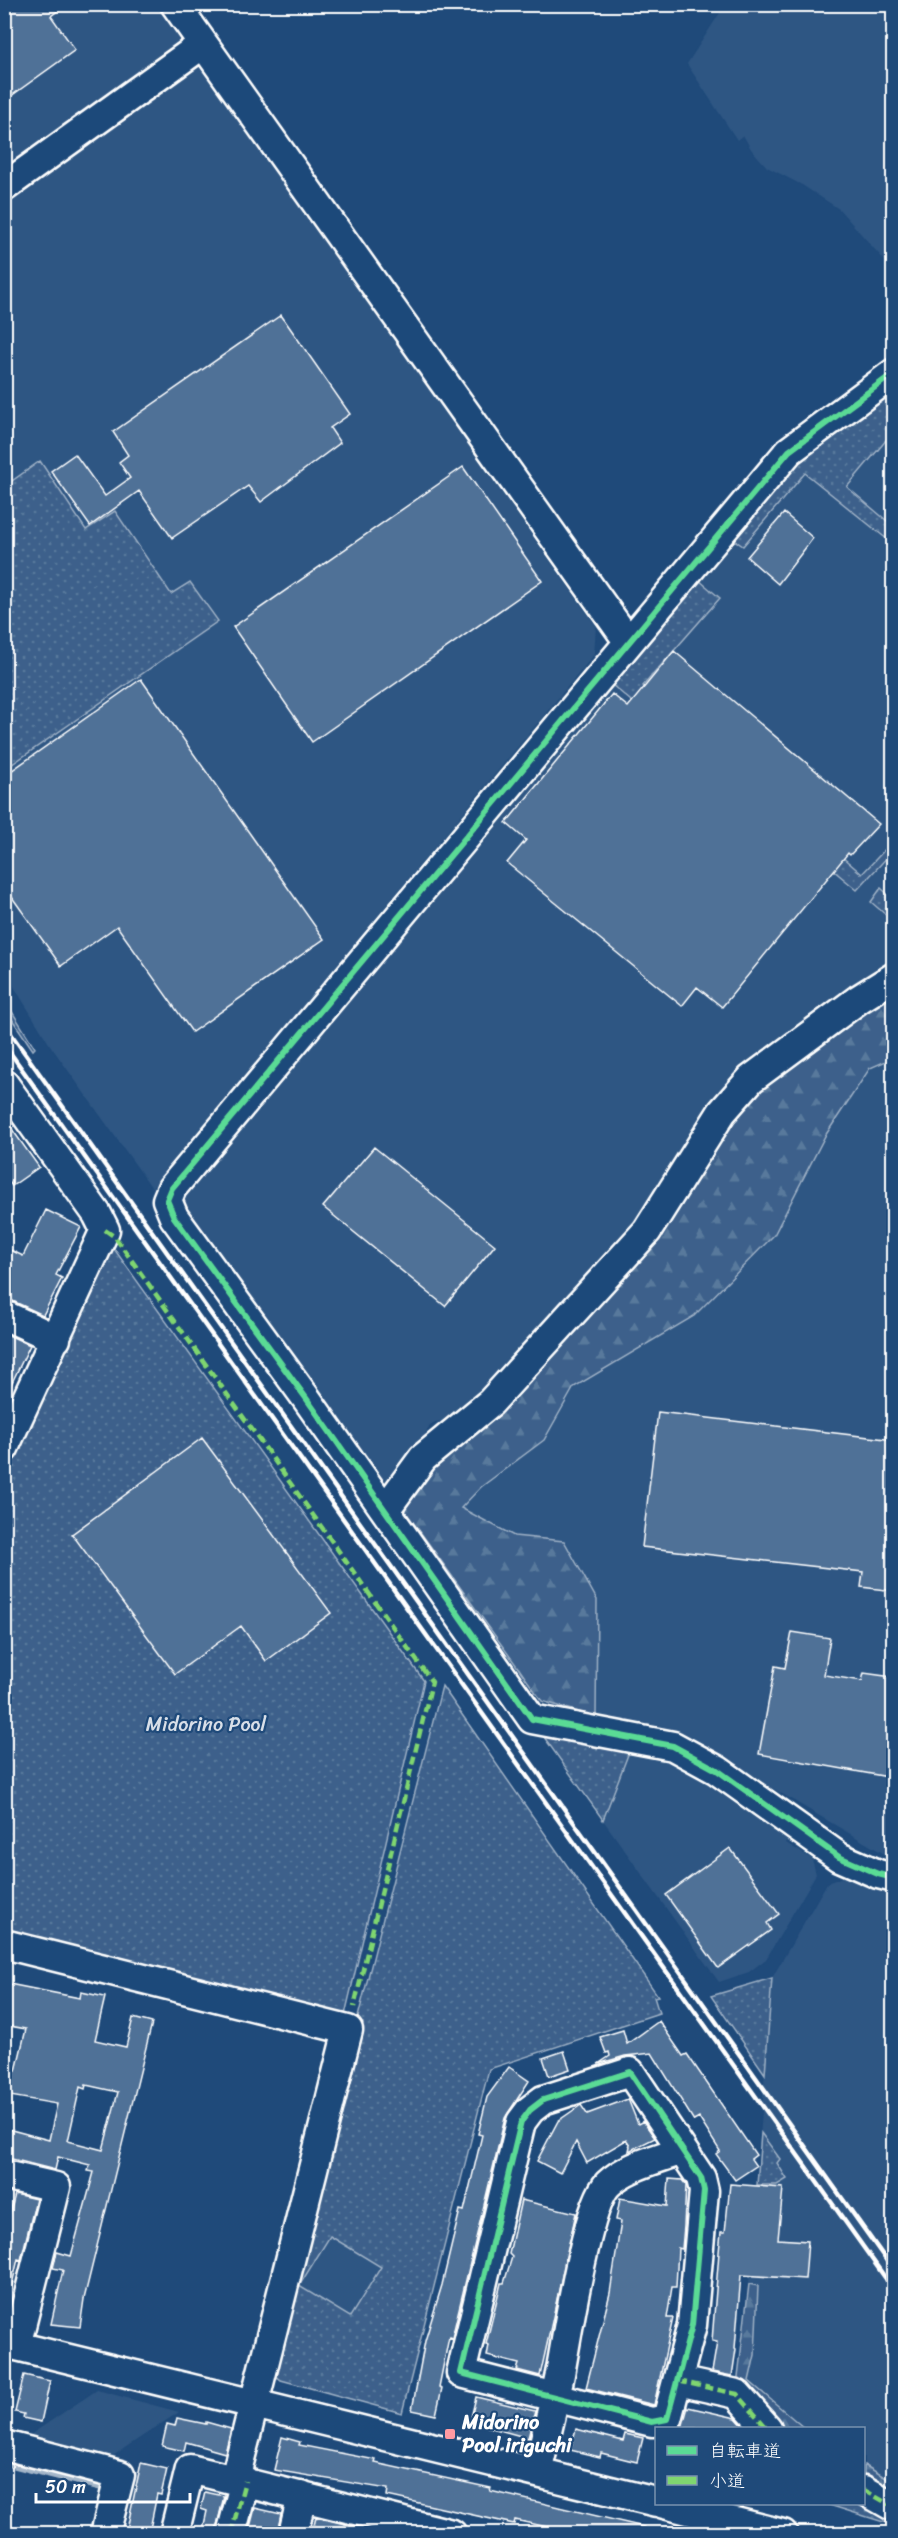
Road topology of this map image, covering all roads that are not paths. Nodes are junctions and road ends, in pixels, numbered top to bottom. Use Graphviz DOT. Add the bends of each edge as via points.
graph roads {
  1 [pos="175,4"];
  2 [pos="204,44"];
  3 [pos="4,187"];
  4 [pos="894,374"];
  5 [pos="628,641"];
  6 [pos="894,977"];
  7 [pos="4,1084"];
  8 [pos="4,1316"];
  9 [pos="56,1339"];
  10 [pos="4,1448"];
  11 [pos="385,1510"];
  12 [pos="894,1878"];
  13 [pos="4,1944"];
  14 [pos="682,2150"];
  15 [pos="4,2175"];
  16 [pos="10,2344"];
  17 [pos="678,2380"];
  18 [pos="555,2397"];
  19 [pos="252,2403"];
  20 [pos="764,2426"];
  21 [pos="4,2445"];
  22 [pos="537,2472"];
  23 [pos="240,2480"];
  24 [pos="865,2491"];
  25 [pos="302,2496"];
  26 [pos="655,2502"];
  27 [pos="669,2505"];
  28 [pos="894,2507"];
  29 [pos="739,2520"];
  30 [pos="401,2528"];
  31 [pos="105,2534"];
  32 [pos="174,2534"];
  33 [pos="231,2534"];
  34 [pos="292,2534"];
  35 [pos="452,2534"];
  36 [pos="783,2534"];
  1 -- 2 [label="street"];
  2 -- 3 [label="street"];
  2 -- 5 [label="street"];
  4 -- 5 [label="street" via="789,451"];
  5 -- 11 [label="street" via="180,1179 167,1200 174,1217"];
  6 -- 11 [label="street" via="751,1079 722,1112 647,1231 491,1402 423,1458"];
  7 -- 9 [label="street" via="105,1230"];
  8 -- 9 [label="street"];
  9 -- 10 [label="street"];
  11 -- 12 [label="street" via="532,1719 673,1746 717,1770 839,1857"];
  13 -- 19 [label="street" via="348,2030"];
  14 -- 17 [label="street" via="701,2178 704,2191 692,2325"];
  14 -- 18 [label="street" via="620,2174 597,2198"];
  14 -- 18 [label="street" via="630,2072 543,2100 521,2122 461,2373"];
  15 -- 16 [label="street" via="56,2187"];
  16 -- 19 [label="street"];
  17 -- 18 [label="street" via="667,2419 652,2422"];
  17 -- 20 [label="street" via="737,2394"];
  18 -- 22 [label="street"];
  19 -- 22 [label="street"];
  19 -- 23 [label="street"];
  21 -- 31 [label="street" via="120,2475"];
  22 -- 26 [label="street"];
  23 -- 25 [label="street"];
  23 -- 32 [label="street" via="190,2469"];
  23 -- 33 [label="street"];
  24 -- 28 [label="street"];
  25 -- 30 [label="street"];
  25 -- 34 [label="street"];
  27 -- 29 [label="street"];
  29 -- 36 [label="street"];
  30 -- 35 [label="street"];
}
